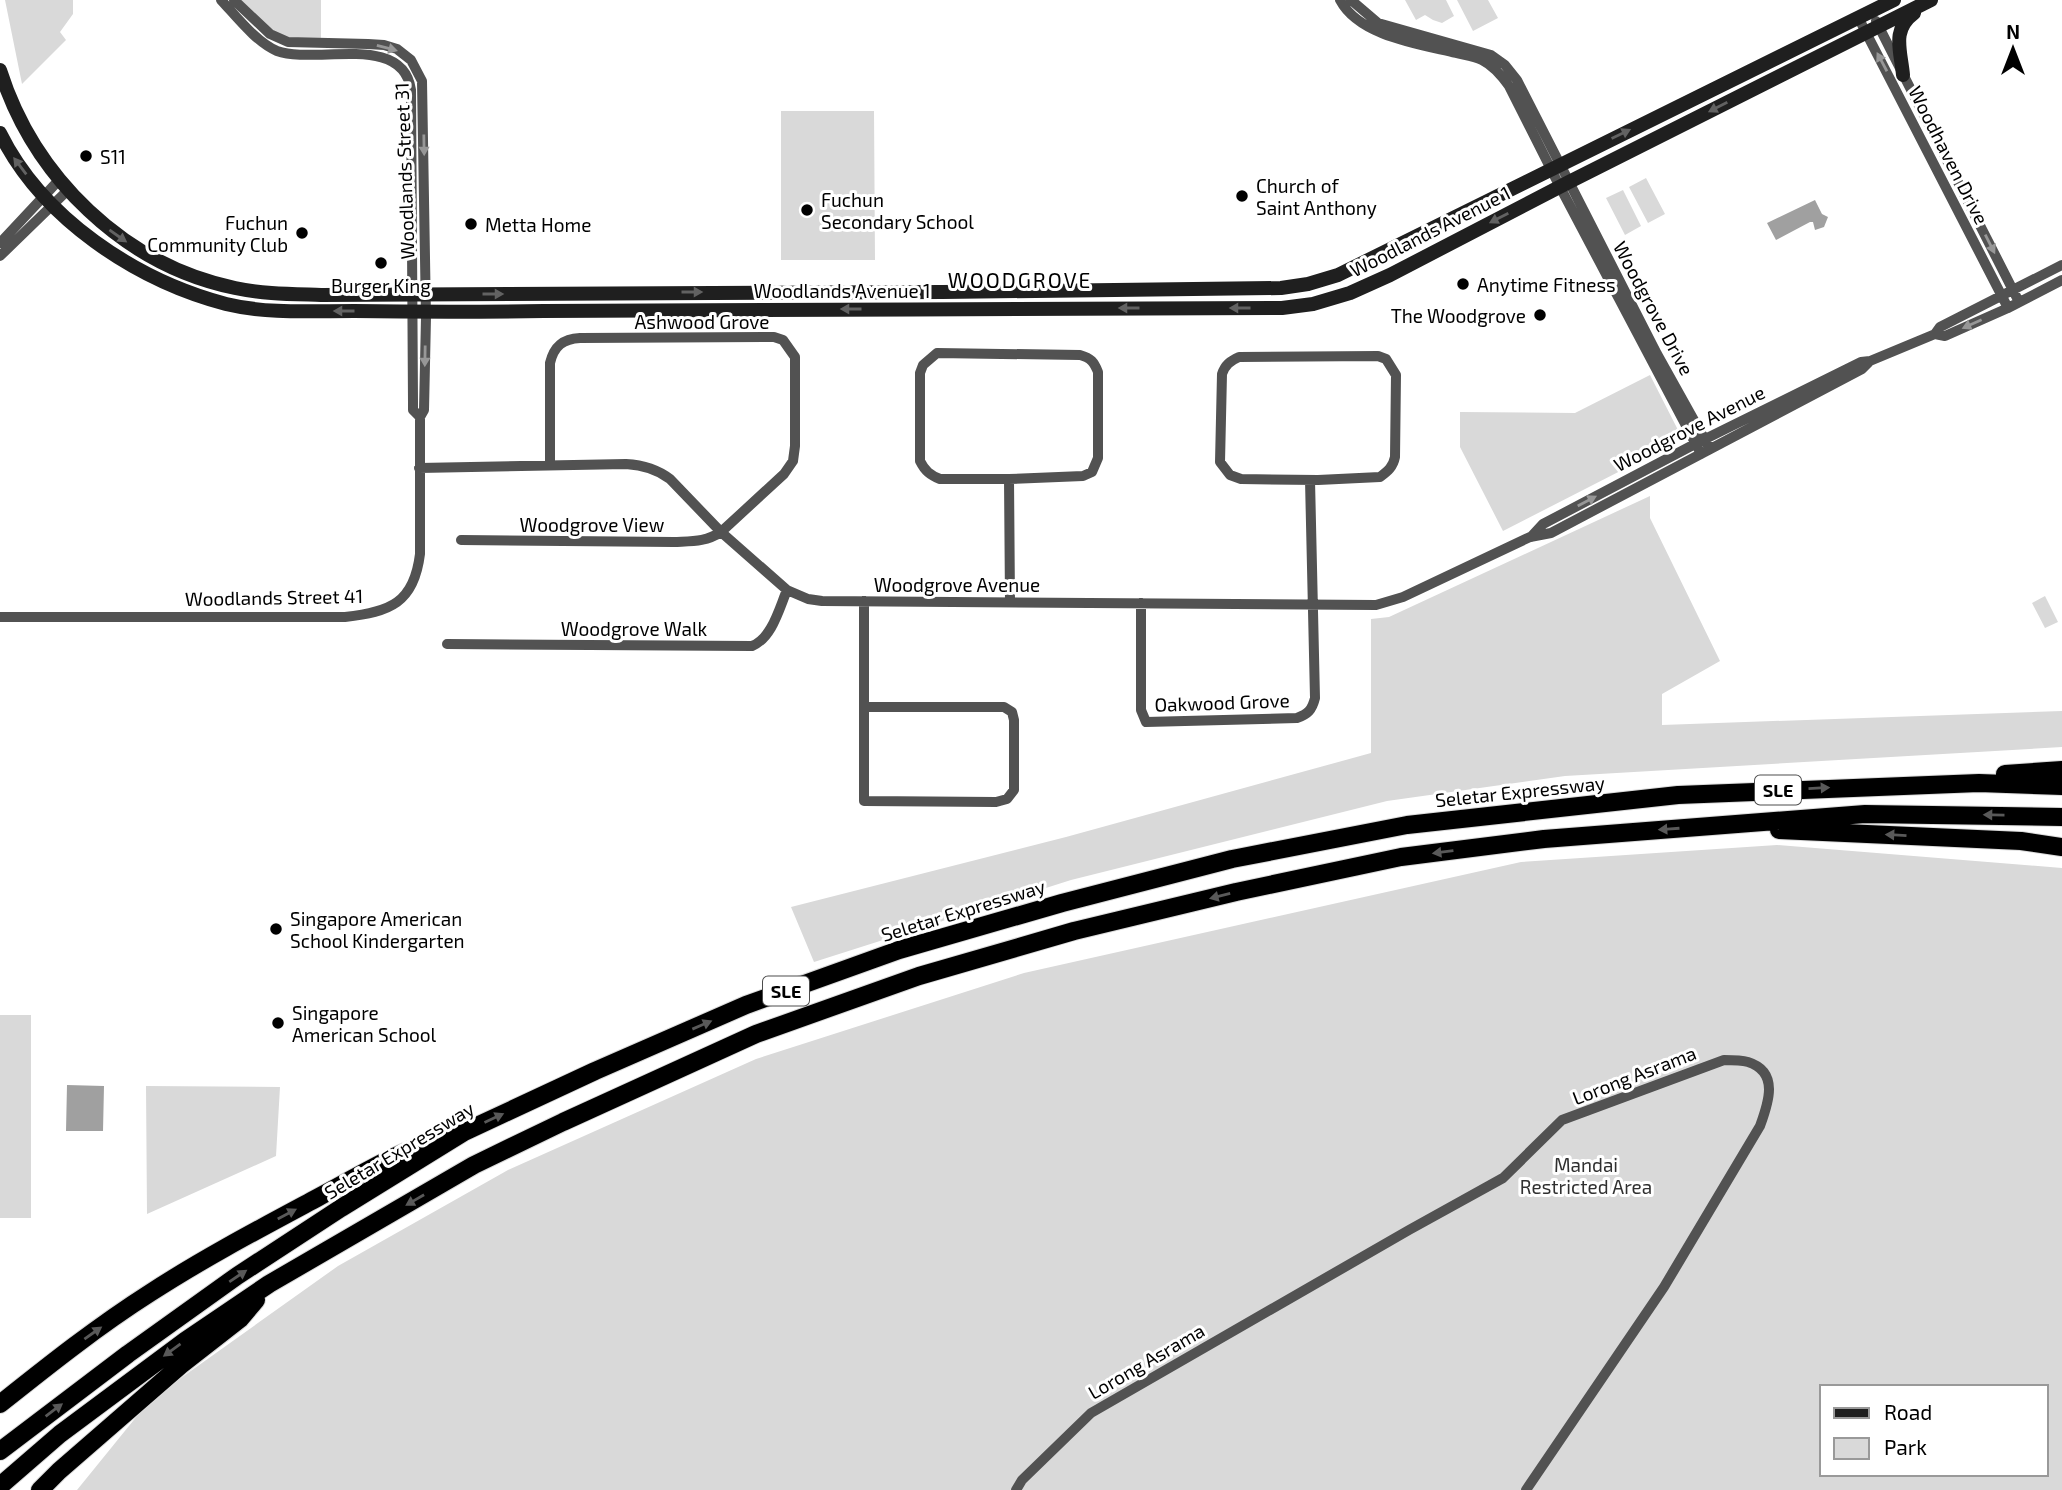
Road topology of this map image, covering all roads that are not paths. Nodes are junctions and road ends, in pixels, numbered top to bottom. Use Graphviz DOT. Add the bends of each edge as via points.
graph roads {
  1 [pos="221,0"];
  2 [pos="234,0"];
  3 [pos="1340,0"];
  4 [pos="1351,0"];
  5 [pos="1894,0"];
  6 [pos="1925,3"];
  7 [pos="1864,14"];
  8 [pos="1872,29"];
  9 [pos="0,70"];
  10 [pos="1903,75"];
  11 [pos="0,133"];
  12 [pos="1555,166"];
  13 [pos="1564,184"];
  14 [pos="63,185"];
  15 [pos="49,200"];
  16 [pos="0,243"];
  17 [pos="0,257"];
  18 [pos="2062,265"];
  19 [pos="2062,280"];
  20 [pos="2013,290"];
  21 [pos="419,294"];
  22 [pos="2001,296"];
  23 [pos="2019,302"];
  24 [pos="2008,308"];
  25 [pos="419,312"];
  26 [pos="1936,334"];
  27 [pos="1870,361"];
  28 [pos="1700,441"];
  29 [pos="1706,452"];
  30 [pos="550,465"];
  31 [pos="419,468"];
  32 [pos="1009,479"];
  33 [pos="1310,480"];
  34 [pos="721,532"];
  35 [pos="1530,537"];
  36 [pos="461,540"];
  37 [pos="787,590"];
  38 [pos="864,601"];
  39 [pos="1010,602"];
  40 [pos="1141,603"];
  41 [pos="1314,604"];
  42 [pos="0,617"];
  43 [pos="447,645"];
  44 [pos="864,708"];
  45 [pos="2062,770"];
  46 [pos="1979,783"];
  47 [pos="2062,786"];
  48 [pos="2062,817"];
  49 [pos="1706,826"];
  50 [pos="2062,848"];
  51 [pos="464,1132"];
  52 [pos="269,1284"];
  53 [pos="0,1404"];
  54 [pos="0,1451"];
  55 [pos="0,1486"];
  56 [pos="40,1490"];
  57 [pos="1016,1490"];
  58 [pos="1526,1490"];
  1 -- 21 [label="street, Woodlands Street 31" via="274,50 379,57 403,68 411,90"];
  2 -- 21 [label="street, Woodlands Street 31, one-way" via="280,39 297,44 384,45 411,60 423,90"];
  3 -- 12 [label="street" via="1346,12 1362,24 1482,60 1499,72"];
  4 -- 12 [label="street" via="1378,23 1491,55 1505,65 1517,80"];
  5 -- 7 [label="main road, Woodlands Avenue 1"];
  6 -- 8 [label="main road, Woodlands Avenue 1"];
  6 -- 10 [label="main road" via="1903,24 1898,40"];
  7 -- 8 [label="street, Woodhaven Drive"];
  12 -- 7 [label="main road, Woodlands Avenue 1, one-way"];
  8 -- 10 [label="street, Woodhaven Drive"];
  8 -- 13 [label="main road, Woodlands Avenue 1, one-way"];
  22 -- 8 [label="street, Woodhaven Drive, one-way"];
  9 -- 14 [label="main road, Woodlands Avenue 1" via="33,144"];
  10 -- 20 [label="street, Woodhaven Drive, one-way"];
  15 -- 11 [label="main road, Woodlands Avenue 1, one-way" via="11,154"];
  12 -- 13 [label="street, Woodgrove Drive"];
  21 -- 12 [label="main road, Woodlands Avenue 1, one-way" via="1280,288 1338,275"];
  13 -- 25 [label="main road, Woodlands Avenue 1, one-way" via="1350,293 1282,308"];
  13 -- 28 [label="street, Woodgrove Drive"];
  14 -- 15 [label="street"];
  14 -- 21 [label="main road, Woodlands Avenue 1, one-way" via="108,229 164,264 201,279 261,293"];
  15 -- 16 [label="street"];
  15 -- 17 [label="street"];
  25 -- 15 [label="main road, Woodlands Avenue 1, one-way" via="261,310 207,298 163,281 104,249"];
  18 -- 20 [label="street, Woodgrove Avenue"];
  19 -- 23 [label="street, Woodgrove Avenue"];
  20 -- 22 [label="street, Woodgrove Avenue"];
  20 -- 23 [label="street, Woodhaven Drive"];
  21 -- 25 [label="street, Woodlands Street 41"];
  22 -- 24 [label="street, Woodhaven Drive"];
  22 -- 26 [label="street, Woodgrove Avenue" via="1940,327"];
  23 -- 24 [label="street, Woodgrove Avenue"];
  24 -- 26 [label="street, Woodgrove Avenue, one-way" via="1944,336"];
  25 -- 31 [label="street, Woodlands Street 41" via="414,410 420,417"];
  26 -- 27 [label="street, Woodgrove Avenue"];
  27 -- 28 [label="street, Woodgrove Avenue"];
  27 -- 29 [label="street, Woodgrove Avenue"];
  28 -- 29 [label="street, Woodgrove Drive"];
  35 -- 28 [label="street, Woodgrove Avenue, one-way" via="1543,524"];
  29 -- 35 [label="street, Woodgrove Avenue" via="1551,533"];
  30 -- 31 [label="street, Woodgrove Avenue"];
  30 -- 34 [label="street, Woodgrove Avenue" via="637,465 661,472"];
  30 -- 34 [label="street, Ashwood Grove" via="550,363 563,342 580,338 783,340 795,356 793,461"];
  31 -- 42 [label="street, Woodlands Street 41" via="416,576 407,594 377,612 336,617"];
  32 -- 32 [label="street" via="940,479 924,470 920,461 923,365 937,353 1088,357 1098,372 1098,458 1093,472"];
  32 -- 39 [label="street"];
  33 -- 33 [label="street" via="1241,479 1225,471 1220,462 1222,374 1231,360 1378,356 1392,367 1396,375 1394,464 1380,477"];
  33 -- 41 [label="street"];
  34 -- 36 [label="street, Woodgrove View" via="700,541"];
  34 -- 37 [label="street, Woodgrove Avenue"];
  35 -- 41 [label="street, Woodgrove Avenue" via="1403,597 1376,605"];
  37 -- 38 [label="street, Woodgrove Avenue" via="808,599"];
  37 -- 43 [label="street, Woodgrove Walk" via="766,636 752,646"];
  38 -- 39 [label="street, Woodgrove Avenue"];
  38 -- 44 [label="street"];
  39 -- 40 [label="street, Woodgrove Avenue"];
  40 -- 41 [label="street, Woodgrove Avenue"];
  40 -- 41 [label="street, Oakwood Grove" via="1141,710 1146,722 1307,714 1315,698"];
  44 -- 44 [label="street" via="1004,708 1012,712 1014,790 1007,799 996,802 864,801"];
  45 -- 46 [label="highway" via="1998,774"];
  46 -- 47 [label="highway, Seletar Expressway / SLE"];
  51 -- 46 [label="highway, Seletar Expressway / SLE, one-way" via="746,1005 899,950 1232,859 1407,825 1664,796"];
  48 -- 49 [label="highway, SLE, one-way" via="1865,814"];
  50 -- 49 [label="highway, one-way" via="2021,841"];
  49 -- 52 [label="highway, SLE, one-way" via="1401,857 1074,931 919,976 756,1034 563,1122 474,1166"];
  53 -- 51 [label="highway, one-way" via="149,1293 237,1241 421,1144"];
  54 -- 51 [label="highway, Seletar Expressway / SLE, one-way" via="237,1276"];
  52 -- 55 [label="highway, one-way" via="115,1392"];
  52 -- 56 [label="highway" via="240,1319"];
  57 -- 58 [label="street, Lorong Asrama" via="1091,1413 1503,1178 1562,1120 1724,1060 1747,1061 1760,1068 1769,1083 1770,1099 1760,1126 1664,1287"];
}
